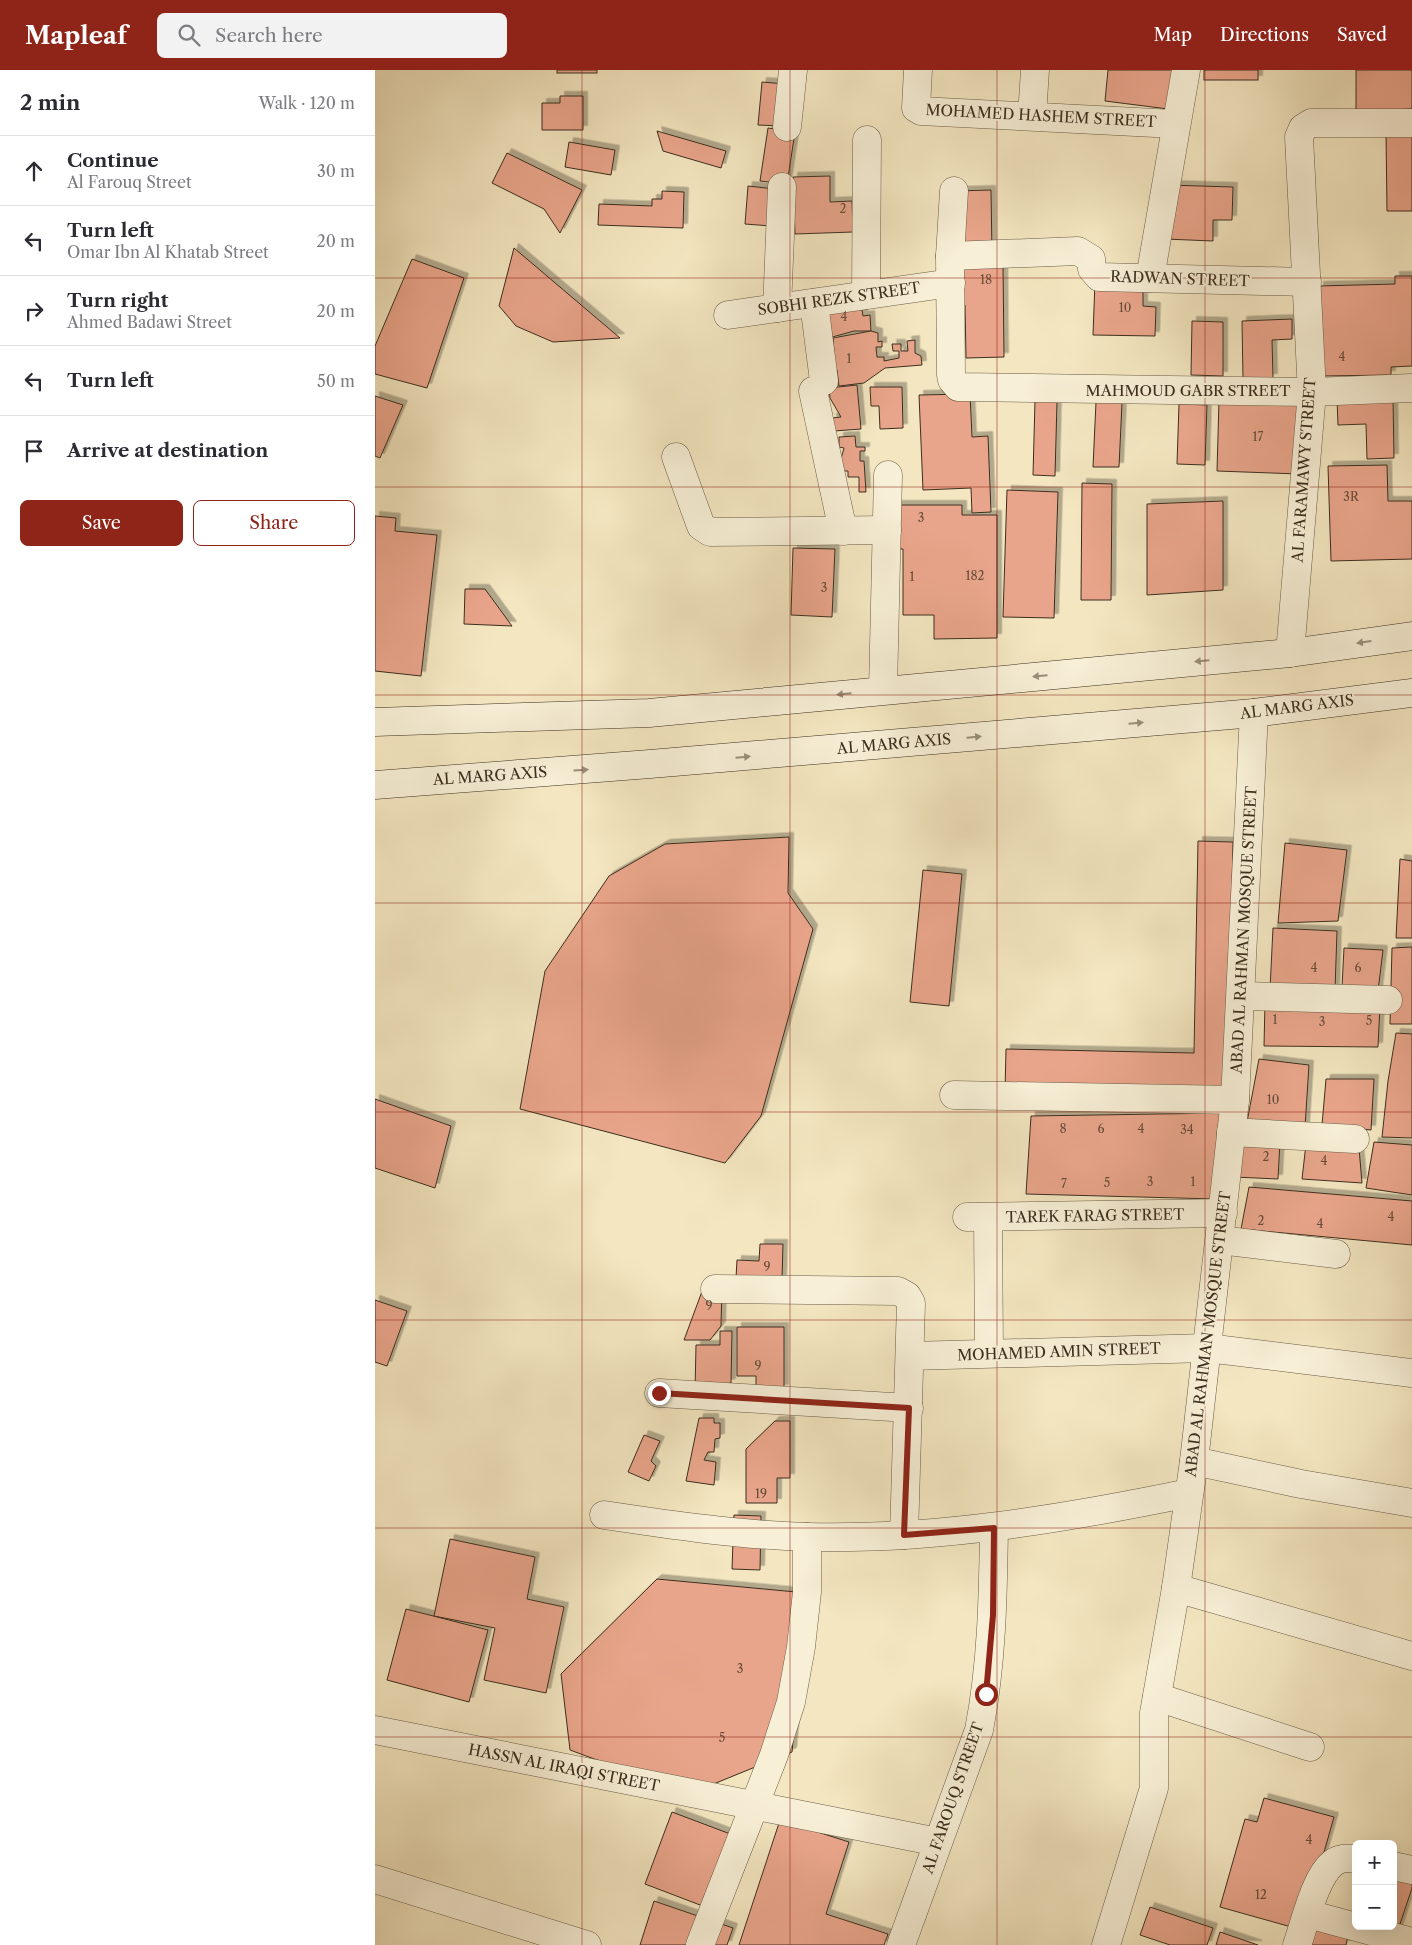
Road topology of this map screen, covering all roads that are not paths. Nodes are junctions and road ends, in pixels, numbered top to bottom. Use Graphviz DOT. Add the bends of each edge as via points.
graph roads {
  1 [pos="793,70"];
  2 [pos="918,70"];
  3 [pos="1035,70"];
  4 [pos="1186,70"];
  5 [pos="1032,116"];
  6 [pos="1412,122"];
  7 [pos="1175,124"];
  8 [pos="787,127"];
  9 [pos="867,140"];
  10 [pos="782,187"];
  11 [pos="953,191"];
  12 [pos="950,256"];
  13 [pos="1150,278"];
  14 [pos="1307,282"];
  15 [pos="951,283"];
  16 [pos="866,295"];
  17 [pos="814,303"];
  18 [pos="777,308"];
  19 [pos="728,315"];
  20 [pos="1412,388"];
  21 [pos="1312,392"];
  22 [pos="676,457"];
  23 [pos="888,475"];
  24 [pos="887,530"];
  25 [pos="843,531"];
  26 [pos="1412,636"];
  27 [pos="1290,653"];
  28 [pos="883,690"];
  29 [pos="1412,693"];
  30 [pos="1254,713"];
  31 [pos="375,722"];
  32 [pos="375,785"];
  33 [pos="1241,996"];
  34 [pos="1388,1000"];
  35 [pos="954,1095"];
  36 [pos="1235,1100"];
  37 [pos="1231,1132"];
  38 [pos="1355,1139"];
  39 [pos="1223,1213"];
  40 [pos="1220,1240"];
  41 [pos="1336,1254"];
  42 [pos="715,1289"];
  43 [pos="1207,1348"];
  44 [pos="989,1353"];
  45 [pos="910,1356"];
  46 [pos="1412,1373"];
  47 [pos="659,1393"];
  48 [pos="909,1408"];
  49 [pos="1194,1461"];
  50 [pos="1189,1493"];
  51 [pos="1412,1503"];
  52 [pos="604,1515"];
  53 [pos="994,1528"];
  54 [pos="904,1535"];
  55 [pos="807,1537"];
  56 [pos="1176,1588"];
  57 [pos="1412,1656"];
  58 [pos="1157,1697"];
  59 [pos="375,1730"];
  60 [pos="1310,1747"];
  61 [pos="753,1807"];
  62 [pos="938,1842"];
  63 [pos="1352,1858"];
  64 [pos="1397,1867"];
  65 [pos="1412,1870"];
  66 [pos="375,1879"];
  67 [pos="1308,1914"];
  68 [pos="1412,1942"];
  69 [pos="587,1945"];
  70 [pos="700,1945"];
  71 [pos="901,1945"];
  72 [pos="1106,1945"];
  73 [pos="1297,1945"];
  1 -- 8 [label="street"];
  2 -- 5 [label="street, MOHAMED HASHEM STREET" via="915,102 921,111"];
  3 -- 5 [label="street"];
  4 -- 7 [label="street"];
  5 -- 7 [label="street, MOHAMED HASHEM STREET"];
  6 -- 14 [label="street, AL FARAMAWY STREET" via="1311,122 1303,128 1299,137"];
  7 -- 13 [label="street"];
  9 -- 16 [label="street"];
  10 -- 18 [label="street"];
  11 -- 12 [label="street"];
  12 -- 13 [label="street, RADWAN STREET" via="1078,251 1091,259 1092,269 1099,277"];
  12 -- 15 [label="street"];
  13 -- 14 [label="street, RADWAN STREET"];
  14 -- 21 [label="street, AL FARAMAWY STREET"];
  15 -- 16 [label="street, SOBHI REZK STREET"];
  15 -- 21 [label="street, MAHMOUD GABR STREET" via="951,375 955,384 963,389"];
  16 -- 17 [label="street, SOBHI REZK STREET"];
  17 -- 18 [label="street, SOBHI REZK STREET"];
  17 -- 25 [label="street" via="819,386"];
  18 -- 19 [label="street, SOBHI REZK STREET"];
  20 -- 21 [label="street, MAHMOUD GABR STREET"];
  21 -- 27 [label="street, AL FARAMAWY STREET"];
  22 -- 25 [label="street" via="701,526 710,532"];
  23 -- 24 [label="street"];
  24 -- 25 [label="street"];
  24 -- 28 [label="street"];
  26 -- 27 [label="street, one-way"];
  27 -- 28 [label="street, one-way"];
  28 -- 31 [label="street, one-way" via="649,712"];
  29 -- 30 [label="street, AL MARG AXIS"];
  32 -- 30 [label="street, AL MARG AXIS, one-way"];
  30 -- 33 [label="street, ABAD AL RAHMAN MOSQUE STREET"];
  33 -- 34 [label="street"];
  33 -- 36 [label="street, ABAD AL RAHMAN MOSQUE STREET"];
  35 -- 36 [label="street"];
  36 -- 37 [label="street, ABAD AL RAHMAN MOSQUE STREET"];
  37 -- 38 [label="street"];
  37 -- 39 [label="street, ABAD AL RAHMAN MOSQUE STREET"];
  39 -- 40 [label="street, ABAD AL RAHMAN MOSQUE STREET"];
  39 -- 44 [label="street, TAREK FARAG STREET" via="978,1218"];
  40 -- 41 [label="street"];
  40 -- 43 [label="street, ABAD AL RAHMAN MOSQUE STREET"];
  42 -- 45 [label="street" via="898,1291 911,1303"];
  43 -- 44 [label="street, MOHAMED AMIN STREET"];
  43 -- 46 [label="street, MOHAMED AMIN STREET"];
  43 -- 49 [label="street, ABAD AL RAHMAN MOSQUE STREET"];
  44 -- 45 [label="street, MOHAMED AMIN STREET"];
  45 -- 48 [label="street"];
  47 -- 48 [label="street"];
  48 -- 54 [label="street"];
  49 -- 50 [label="street, ABAD AL RAHMAN MOSQUE STREET"];
  49 -- 51 [label="street"];
  50 -- 53 [label="street" via="1090,1514"];
  50 -- 56 [label="street, ABAD AL RAHMAN MOSQUE STREET"];
  52 -- 55 [label="street" via="704,1530"];
  53 -- 54 [label="street"];
  53 -- 62 [label="street, AL FAROUQ STREET" via="993,1615 986,1694 976,1740"];
  54 -- 55 [label="street"];
  55 -- 61 [label="street" via="807,1592 791,1702"];
  56 -- 57 [label="street"];
  56 -- 58 [label="street, ABAD AL RAHMAN MOSQUE STREET"];
  58 -- 60 [label="street"];
  58 -- 72 [label="street, ABAD AL RAHMAN MOSQUE STREET" via="1153,1720 1154,1788"];
  59 -- 61 [label="street, HASSN AL IRAQI STREET"];
  61 -- 62 [label="street, HASSN AL IRAQI STREET"];
  61 -- 70 [label="street"];
  62 -- 71 [label="street, AL FAROUQ STREET"];
  63 -- 67 [label="street" via="1334,1862 1323,1874"];
  64 -- 65 [label="street"];
  66 -- 69 [label="street"];
  67 -- 68 [label="street"];
  67 -- 73 [label="street"];
}
